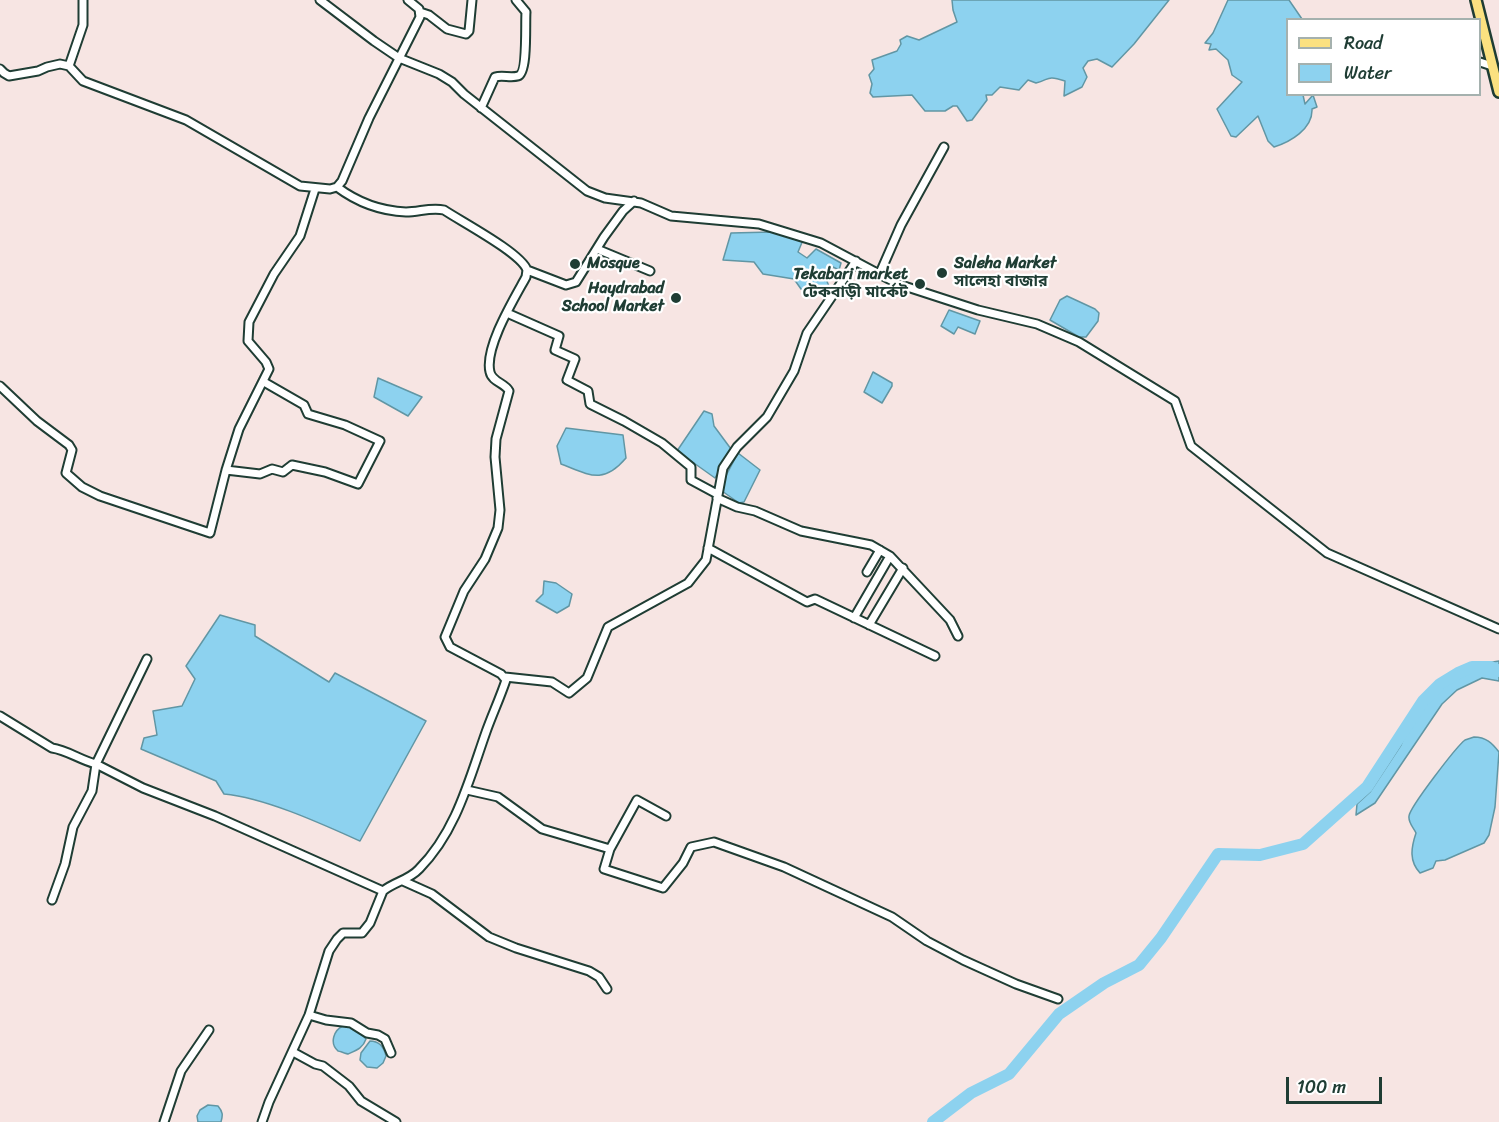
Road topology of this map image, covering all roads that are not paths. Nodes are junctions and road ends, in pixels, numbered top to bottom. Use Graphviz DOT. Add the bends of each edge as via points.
graph roads {
  1 [pos="82,0"];
  2 [pos="320,0"];
  3 [pos="408,0"];
  4 [pos="472,0"];
  5 [pos="516,0"];
  6 [pos="1476,0"];
  7 [pos="420,12"];
  8 [pos="1480,18"];
  9 [pos="1481,21"];
  10 [pos="399,58"];
  11 [pos="1481,63"];
  12 [pos="69,66"];
  13 [pos="1492,66"];
  14 [pos="0,69"];
  15 [pos="1499,92"];
  16 [pos="482,108"];
  17 [pos="944,147"];
  18 [pos="337,187"];
  19 [pos="315,189"];
  20 [pos="634,201"];
  21 [pos="597,249"];
  22 [pos="856,261"];
  23 [pos="527,270"];
  24 [pos="650,271"];
  25 [pos="880,273"];
  26 [pos="507,313"];
  27 [pos="264,382"];
  28 [pos="0,386"];
  29 [pos="226,470"];
  30 [pos="717,496"];
  31 [pos="708,548"];
  32 [pos="880,550"];
  33 [pos="890,556"];
  34 [pos="903,568"];
  35 [pos="867,572"];
  36 [pos="854,618"];
  37 [pos="869,625"];
  38 [pos="1499,629"];
  39 [pos="958,636"];
  40 [pos="935,656"];
  41 [pos="147,659"];
  42 [pos="505,677"];
  43 [pos="0,716"];
  44 [pos="96,764"];
  45 [pos="467,790"];
  46 [pos="666,816"];
  47 [pos="610,849"];
  48 [pos="403,881"];
  49 [pos="383,891"];
  50 [pos="52,900"];
  51 [pos="607,989"];
  52 [pos="1058,999"];
  53 [pos="309,1015"];
  54 [pos="209,1030"];
  55 [pos="293,1052"];
  56 [pos="391,1053"];
  57 [pos="164,1122"];
  58 [pos="262,1122"];
  59 [pos="396,1122"];
  1 -- 12 [label="street" via="83,25"];
  2 -- 10 [label="street"];
  3 -- 7 [label="street"];
  4 -- 7 [label="street" via="466,34 447,29"];
  5 -- 16 [label="street" via="526,12 523,72 518,76 495,77"];
  6 -- 8 [label="main road"];
  7 -- 10 [label="street"];
  9 -- 13 [label="main road"];
  10 -- 16 [label="street" via="445,78"];
  10 -- 18 [label="street"];
  11 -- 13 [label="street"];
  12 -- 14 [label="street" via="60,64 9,76"];
  12 -- 19 [label="street" via="83,81 186,120 285,179"];
  13 -- 15 [label="main road"];
  16 -- 20 [label="street" via="587,191 605,198"];
  17 -- 25 [label="street" via="901,225"];
  18 -- 19 [label="street"];
  18 -- 23 [label="street" via="378,208 407,212 444,210 523,262"];
  19 -- 27 [label="street" via="300,236 249,322 248,341 269,369"];
  20 -- 21 [label="street"];
  20 -- 22 [label="street" via="671,216 759,224 821,243"];
  21 -- 23 [label="street" via="572,284"];
  21 -- 24 [label="street"];
  22 -- 25 [label="street"];
  22 -- 30 [label="street" via="807,333 794,371 767,417 737,447 723,468"];
  23 -- 26 [label="street"];
  25 -- 38 [label="street" via="898,284 1037,324 1079,342 1175,401 1191,446 1327,553"];
  26 -- 30 [label="street" via="559,336 555,350 575,359 567,380 588,391 590,404 662,443 691,467 691,480"];
  26 -- 42 [label="street" via="495,337 489,366 493,378 509,391 496,439 500,520 485,559 464,591 445,636 450,647"];
  27 -- 29 [label="street" via="239,429"];
  27 -- 29 [label="street" via="303,405 308,414 380,441 358,484 292,465 283,472 272,469 260,474"];
  28 -- 29 [label="street" via="69,445 72,450 66,473 82,488 100,496 210,533"];
  30 -- 31 [label="street"];
  30 -- 32 [label="street" via="801,531"];
  31 -- 36 [label="street" via="807,602 815,599"];
  31 -- 42 [label="street" via="705,560 688,583 608,627 587,678 568,693 552,682"];
  32 -- 33 [label="street"];
  32 -- 35 [label="street"];
  33 -- 34 [label="street"];
  33 -- 36 [label="street"];
  34 -- 37 [label="street"];
  34 -- 39 [label="street" via="950,620"];
  36 -- 37 [label="street"];
  37 -- 40 [label="street"];
  41 -- 44 [label="street"];
  42 -- 45 [label="street"];
  43 -- 44 [label="street" via="52,748"];
  44 -- 49 [label="street"];
  44 -- 50 [label="street" via="92,791 74,827"];
  45 -- 47 [label="street" via="498,797 542,829"];
  45 -- 48 [label="street" via="448,831 418,870"];
  46 -- 47 [label="street" via="637,800"];
  47 -- 52 [label="street" via="604,869 663,888 691,847 714,842 784,867 892,917 963,960"];
  48 -- 49 [label="street"];
  48 -- 51 [label="street" via="432,894 489,937 589,971 600,977"];
  49 -- 53 [label="street" via="362,933 343,933 329,951"];
  53 -- 55 [label="street"];
  53 -- 56 [label="street" via="351,1023 367,1034 378,1035"];
  54 -- 57 [label="street" via="181,1071"];
  55 -- 58 [label="street"];
  55 -- 59 [label="street" via="323,1066 361,1101"];
}
